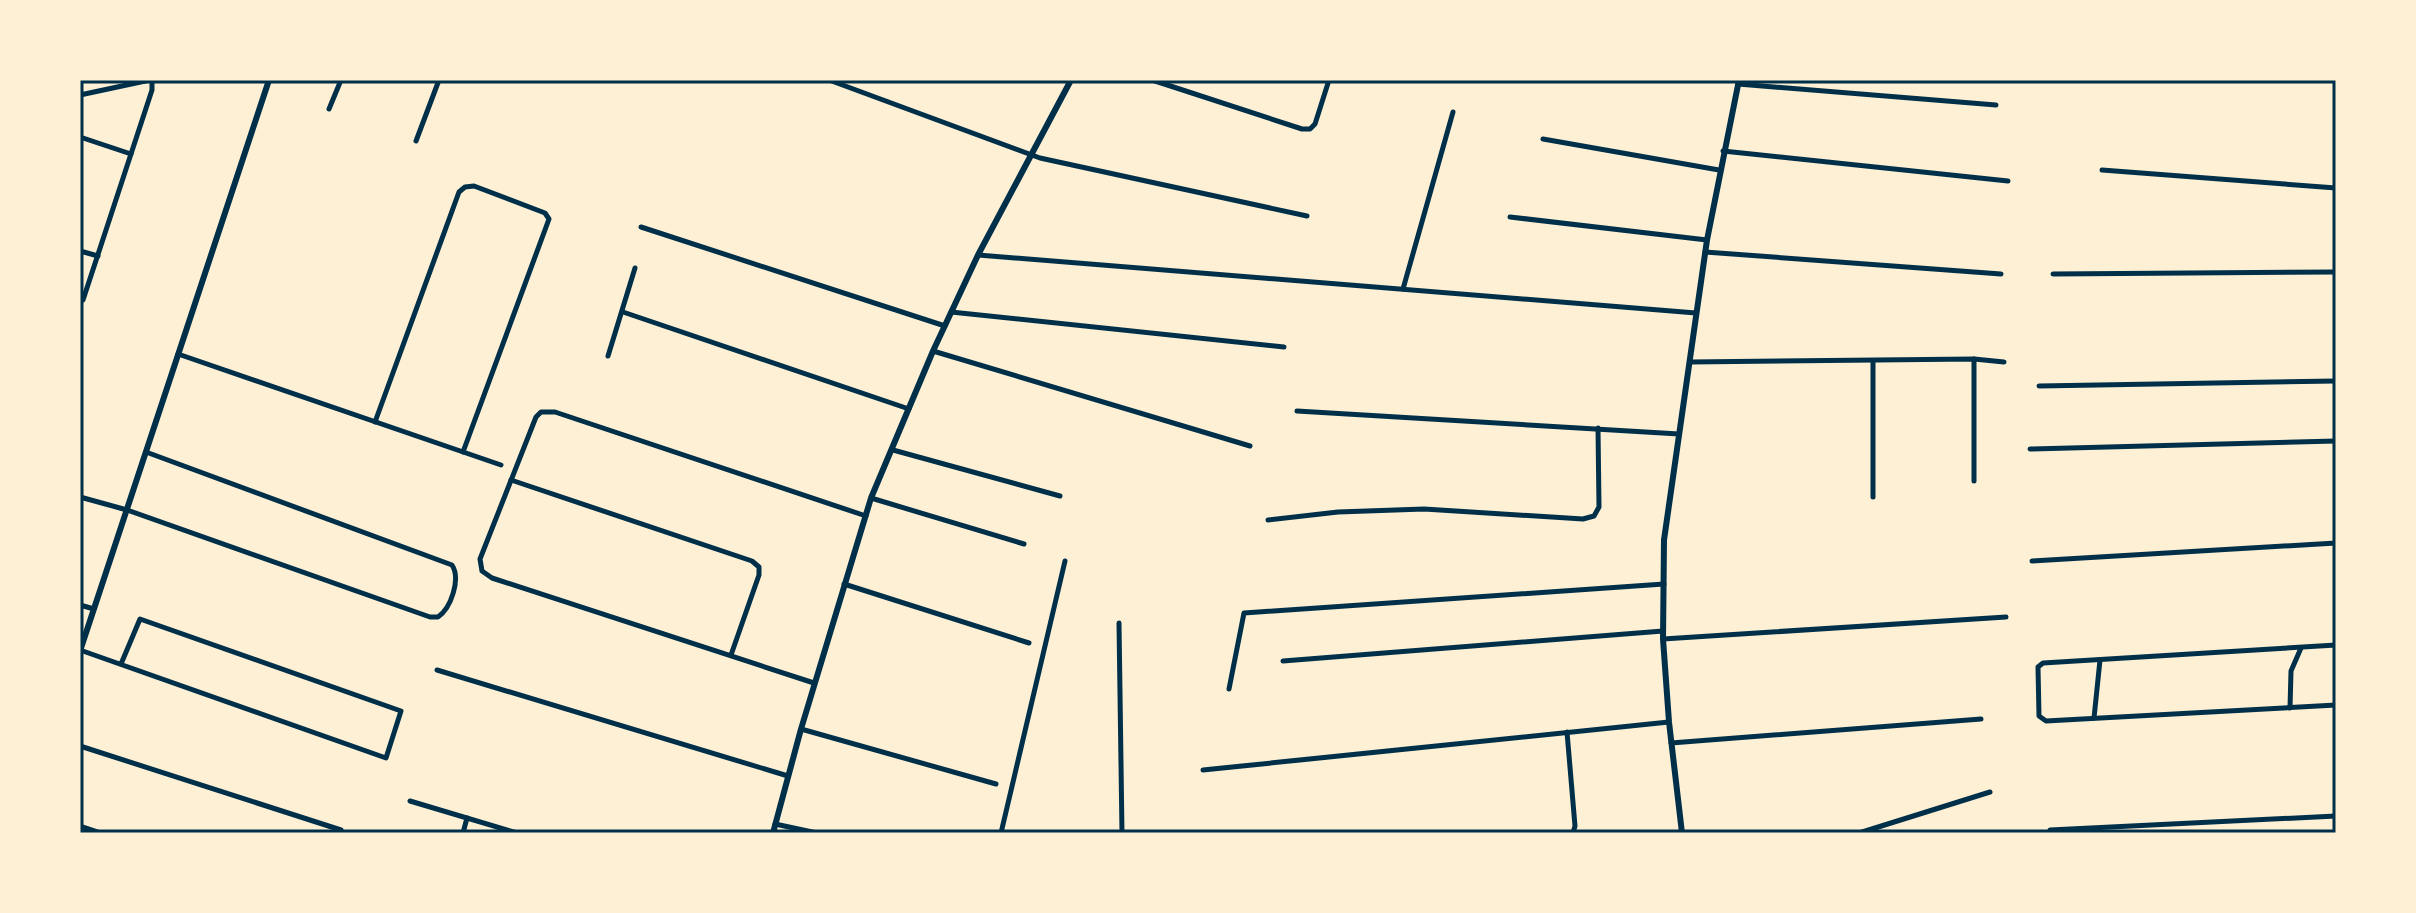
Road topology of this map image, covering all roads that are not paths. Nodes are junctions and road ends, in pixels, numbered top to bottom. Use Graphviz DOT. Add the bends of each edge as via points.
graph roads {
  1 [pos="151,80"];
  2 [pos="269,80"];
  3 [pos="341,80"];
  4 [pos="439,80"];
  5 [pos="829,80"];
  6 [pos="1071,80"];
  7 [pos="1152,80"];
  8 [pos="1329,80"];
  9 [pos="1738,82"];
  10 [pos="80,95"];
  11 [pos="1996,105"];
  12 [pos="329,109"];
  13 [pos="1453,112"];
  14 [pos="80,137"];
  15 [pos="1543,139"];
  16 [pos="416,141"];
  17 [pos="1723,151"];
  18 [pos="131,154"];
  19 [pos="1031,154"];
  20 [pos="1719,170"];
  21 [pos="2102,170"];
  22 [pos="2008,181"];
  23 [pos="2336,188"];
  24 [pos="1307,216"];
  25 [pos="1510,217"];
  26 [pos="641,227"];
  27 [pos="1707,240"];
  28 [pos="80,251"];
  29 [pos="1705,252"];
  30 [pos="978,255"];
  31 [pos="98,256"];
  32 [pos="635,268"];
  33 [pos="2336,272"];
  34 [pos="2001,274"];
  35 [pos="2053,274"];
  36 [pos="1403,289"];
  37 [pos="83,300"];
  38 [pos="623,312"];
  39 [pos="951,312"];
  40 [pos="1696,313"];
  41 [pos="945,326"];
  42 [pos="1284,347"];
  43 [pos="933,351"];
  44 [pos="178,354"];
  45 [pos="608,356"];
  46 [pos="1974,359"];
  47 [pos="1690,362"];
  48 [pos="1873,362"];
  49 [pos="2004,362"];
  50 [pos="2336,381"];
  51 [pos="2039,386"];
  52 [pos="909,409"];
  53 [pos="1297,411"];
  54 [pos="375,422"];
  55 [pos="1598,428"];
  56 [pos="1679,434"];
  57 [pos="2336,441"];
  58 [pos="1250,446"];
  59 [pos="2030,449"];
  60 [pos="893,450"];
  61 [pos="146,452"];
  62 [pos="463,452"];
  63 [pos="501,465"];
  64 [pos="511,480"];
  65 [pos="1974,481"];
  66 [pos="1060,496"];
  67 [pos="80,497"];
  68 [pos="1873,497"];
  69 [pos="871,498"];
  70 [pos="127,510"];
  71 [pos="866,516"];
  72 [pos="1268,520"];
  73 [pos="2336,543"];
  74 [pos="1024,544"];
  75 [pos="1065,561"];
  76 [pos="2032,561"];
  77 [pos="844,584"];
  78 [pos="1664,584"];
  79 [pos="80,605"];
  80 [pos="94,609"];
  81 [pos="2006,617"];
  82 [pos="1119,623"];
  83 [pos="1663,635"];
  84 [pos="1029,643"];
  85 [pos="2336,645"];
  86 [pos="2301,647"];
  87 [pos="80,650"];
  88 [pos="731,655"];
  89 [pos="2100,659"];
  90 [pos="1283,661"];
  91 [pos="121,664"];
  92 [pos="437,670"];
  93 [pos="814,683"];
  94 [pos="1229,689"];
  95 [pos="2336,705"];
  96 [pos="2290,708"];
  97 [pos="2094,718"];
  98 [pos="1981,719"];
  99 [pos="1669,722"];
  100 [pos="801,729"];
  101 [pos="1567,732"];
  102 [pos="1671,743"];
  103 [pos="80,746"];
  104 [pos="1203,770"];
  105 [pos="788,776"];
  106 [pos="996,784"];
  107 [pos="1990,792"];
  108 [pos="410,801"];
  109 [pos="2336,816"];
  110 [pos="467,818"];
  111 [pos="775,824"];
  112 [pos="80,826"];
  113 [pos="341,830"];
  114 [pos="2050,830"];
  115 [pos="101,833"];
  116 [pos="463,833"];
  117 [pos="517,833"];
  118 [pos="773,833"];
  119 [pos="817,833"];
  120 [pos="1001,833"];
  121 [pos="1122,833"];
  122 [pos="1573,833"];
  123 [pos="1682,833"];
  124 [pos="1859,833"];
  1 -- 10 [label="street"];
  1 -- 18 [label="street"];
  2 -- 44 [label="street"];
  3 -- 12 [label="street"];
  4 -- 16 [label="street"];
  5 -- 19 [label="street"];
  6 -- 19 [label="street"];
  7 -- 8 [label="street" via="1310,129"];
  9 -- 11 [label="street"];
  9 -- 17 [label="street"];
  13 -- 36 [label="street"];
  14 -- 18 [label="street"];
  15 -- 20 [label="street"];
  17 -- 20 [label="street"];
  17 -- 22 [label="street"];
  18 -- 31 [label="street"];
  19 -- 24 [label="street"];
  19 -- 30 [label="street"];
  20 -- 27 [label="street"];
  21 -- 23 [label="street"];
  25 -- 27 [label="street"];
  26 -- 41 [label="street"];
  27 -- 29 [label="street"];
  28 -- 31 [label="street"];
  29 -- 34 [label="street"];
  29 -- 40 [label="street"];
  30 -- 36 [label="street"];
  30 -- 39 [label="street"];
  31 -- 37 [label="street"];
  32 -- 38 [label="street"];
  33 -- 35 [label="street"];
  36 -- 40 [label="street"];
  38 -- 45 [label="street"];
  38 -- 52 [label="street"];
  39 -- 41 [label="street"];
  39 -- 42 [label="street"];
  40 -- 47 [label="street"];
  41 -- 43 [label="street"];
  43 -- 52 [label="street"];
  43 -- 58 [label="street"];
  44 -- 54 [label="street"];
  44 -- 61 [label="street"];
  46 -- 48 [label="street"];
  46 -- 49 [label="street"];
  46 -- 65 [label="street"];
  47 -- 48 [label="street"];
  47 -- 56 [label="street"];
  48 -- 68 [label="street"];
  50 -- 51 [label="street"];
  52 -- 60 [label="street"];
  53 -- 55 [label="street"];
  54 -- 62 [label="street"];
  54 -- 62 [label="street" via="459,192 474,186 545,213 549,226"];
  55 -- 56 [label="street"];
  55 -- 72 [label="street" via="1599,507 1594,516 1424,509"];
  56 -- 78 [label="street" via="1664,540"];
  57 -- 59 [label="street"];
  60 -- 66 [label="street"];
  60 -- 69 [label="street"];
  61 -- 70 [label="street"];
  61 -- 70 [label="street" via="452,565 457,579 445,612 430,617"];
  62 -- 63 [label="street"];
  64 -- 71 [label="street" via="536,417 555,412"];
  64 -- 88 [label="street" via="752,561 759,575"];
  64 -- 88 [label="street" via="480,559 482,571"];
  67 -- 70 [label="street"];
  69 -- 71 [label="street"];
  69 -- 74 [label="street"];
  70 -- 80 [label="street"];
  71 -- 77 [label="street"];
  73 -- 76 [label="street"];
  75 -- 120 [label="street"];
  77 -- 84 [label="street"];
  77 -- 93 [label="street"];
  78 -- 83 [label="street"];
  78 -- 94 [label="street" via="1244,613"];
  79 -- 80 [label="street"];
  80 -- 87 [label="street"];
  81 -- 83 [label="street"];
  82 -- 121 [label="street"];
  83 -- 90 [label="street"];
  83 -- 99 [label="street"];
  85 -- 86 [label="street"];
  86 -- 89 [label="street"];
  86 -- 96 [label="street" via="2291,671"];
  87 -- 91 [label="street"];
  88 -- 93 [label="street"];
  89 -- 97 [label="street"];
  89 -- 97 [label="street" via="2038,667 2039,716 2046,721"];
  91 -- 91 [label="street" via="386,758 401,711 140,619"];
  92 -- 105 [label="street"];
  93 -- 100 [label="street"];
  95 -- 96 [label="street"];
  96 -- 97 [label="street"];
  98 -- 102 [label="street"];
  99 -- 101 [label="street"];
  99 -- 102 [label="street"];
  100 -- 105 [label="street"];
  100 -- 106 [label="street"];
  101 -- 104 [label="street"];
  101 -- 122 [label="street"];
  102 -- 123 [label="street"];
  103 -- 113 [label="street"];
  105 -- 111 [label="street"];
  107 -- 124 [label="street"];
  108 -- 110 [label="street"];
  109 -- 114 [label="street"];
  110 -- 116 [label="street"];
  110 -- 117 [label="street"];
  111 -- 118 [label="street"];
  111 -- 119 [label="street"];
  112 -- 115 [label="street"];
}
